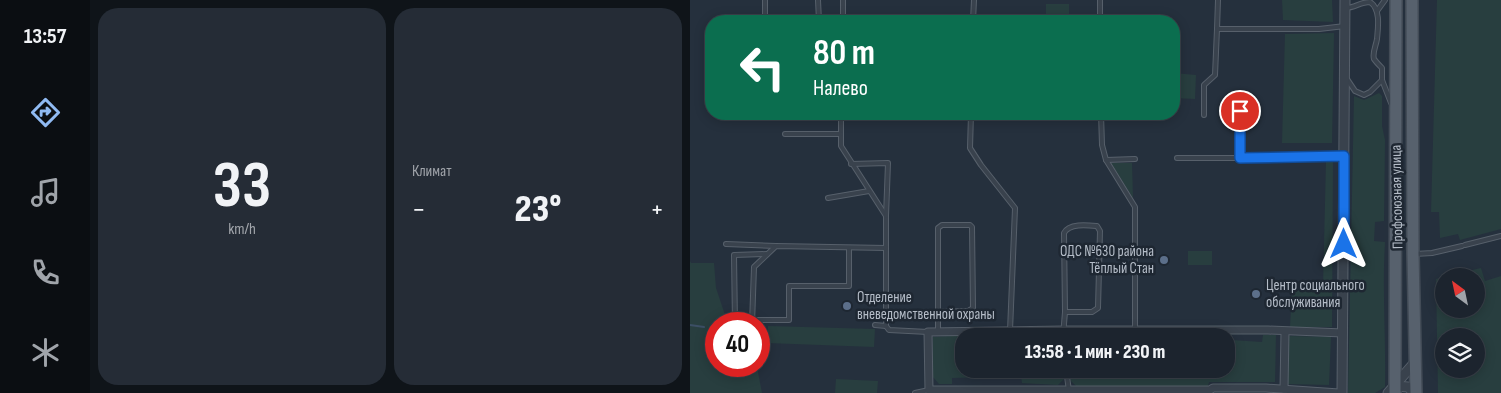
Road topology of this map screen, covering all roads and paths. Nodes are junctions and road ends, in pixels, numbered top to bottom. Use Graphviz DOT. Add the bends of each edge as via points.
graph roads {
  1 [pos="765,0"];
  2 [pos="818,0"];
  3 [pos="843,0"];
  4 [pos="974,0"];
  5 [pos="1100,0"];
  6 [pos="1218,0"];
  7 [pos="1385,0"];
  8 [pos="1396,0"];
  9 [pos="1412,0"];
  10 [pos="1345,4"];
  11 [pos="1377,12"];
  12 [pos="765,15"];
  13 [pos="818,15"];
  14 [pos="844,15"];
  15 [pos="973,15"];
  16 [pos="1100,15"];
  17 [pos="1345,26"];
  18 [pos="1217,29"];
  19 [pos="1345,76"];
  20 [pos="1382,80"];
  21 [pos="1240,111"];
  22 [pos="1204,115"];
  23 [pos="1396,117"];
  24 [pos="841,120"];
  25 [pos="971,120"];
  26 [pos="1101,120"];
  27 [pos="785,134"];
  28 [pos="841,134"];
  29 [pos="1344,156"];
  30 [pos="1177,158"];
  31 [pos="1240,158"];
  32 [pos="1135,159"];
  33 [pos="1106,160"];
  34 [pos="851,164"];
  35 [pos="869,191"];
  36 [pos="828,198"];
  37 [pos="886,216"];
  38 [pos="1501,236"];
  39 [pos="726,244"];
  40 [pos="776,246"];
  41 [pos="849,248"];
  42 [pos="886,248"];
  43 [pos="767,254"];
  44 [pos="1413,254"];
  45 [pos="735,312"];
  46 [pos="752,312"];
  47 [pos="938,312"];
  48 [pos="1065,312"];
  49 [pos="770,321"];
  50 [pos="874,325"];
  51 [pos="886,326"];
  52 [pos="1010,328"];
  53 [pos="1063,328"];
  54 [pos="1135,328"];
  55 [pos="1235,331"];
  56 [pos="928,332"];
  57 [pos="938,332"];
  58 [pos="955,332"];
  59 [pos="1285,332"];
  60 [pos="1342,333"];
  61 [pos="1416,361"];
  62 [pos="1066,378"];
  63 [pos="929,390"];
  64 [pos="1265,390"];
  65 [pos="953,391"];
  66 [pos="1172,391"];
  67 [pos="1284,391"];
  68 [pos="1393,391"];
  69 [pos="1065,392"];
  70 [pos="1303,392"];
  71 [pos="915,393"];
  72 [pos="1340,393"];
  73 [pos="1415,393"];
  1 -- 12 [label="lane"];
  2 -- 13 [label="lane"];
  3 -- 14 [label="lane"];
  4 -- 15 [label="lane"];
  5 -- 16 [label="lane"];
  6 -- 18 [label="lane"];
  7 -- 11 [label="lane"];
  8 -- 23 [label="main road, Профсоюзная улица"];
  9 -- 44 [label="main road, Профсоюзная улица"];
  10 -- 11 [label="lane" via="1353,8 1370,2"];
  10 -- 17 [label="street"];
  11 -- 20 [label="lane" via="1374,59 1382,68"];
  17 -- 18 [label="lane"];
  17 -- 19 [label="street"];
  18 -- 22 [label="lane" via="1215,75 1204,85"];
  19 -- 20 [label="lane" via="1355,91 1364,95"];
  19 -- 29 [label="street"];
  20 -- 23 [label="lane"];
  21 -- 31 [label="lane"];
  23 -- 68 [label="main road, Профсоюзная улица"];
  24 -- 28 [label="lane"];
  25 -- 52 [label="lane" via="970,148 1015,208"];
  26 -- 33 [label="lane"];
  27 -- 28 [label="lane"];
  28 -- 34 [label="lane" via="840,146"];
  29 -- 31 [label="lane"];
  29 -- 60 [label="street"];
  30 -- 31 [label="lane"];
  32 -- 33 [label="lane"];
  33 -- 54 [label="lane" via="1135,207"];
  34 -- 35 [label="lane"];
  34 -- 37 [label="lane" via="888,164"];
  35 -- 36 [label="lane"];
  35 -- 37 [label="lane"];
  37 -- 42 [label="lane"];
  38 -- 44 [label="lane" via="1432,253"];
  39 -- 40 [label="lane"];
  40 -- 41 [label="lane"];
  40 -- 43 [label="lane"];
  41 -- 42 [label="lane"];
  41 -- 49 [label="lane" via="849,286 789,286 789,320"];
  42 -- 51 [label="lane"];
  43 -- 45 [label="lane" via="734,255"];
  43 -- 46 [label="lane" via="754,267"];
  44 -- 61 [label="main road, Профсоюзная улица"];
  47 -- 47 [label="lane" via="938,228 942,224 970,225 973,308"];
  47 -- 57 [label="lane"];
  48 -- 48 [label="lane" via="1064,233 1072,226 1097,226 1100,231 1098,308 1092,312"];
  48 -- 53 [label="lane"];
  50 -- 51 [label="lane"];
  51 -- 56 [label="lane" via="889,330"];
  55 -- 59 [label="street"];
  56 -- 57 [label="street"];
  56 -- 63 [label="street"];
  57 -- 58 [label="street"];
  59 -- 60 [label="street"];
  59 -- 67 [label="street"];
  60 -- 72 [label="street"];
  61 -- 68 [label="street"];
  61 -- 73 [label="main road, Профсоюзная улица"];
  62 -- 69 [label="lane"];
  63 -- 65 [label="street"];
  63 -- 71 [label="lane"];
  64 -- 66 [label="street"];
  64 -- 67 [label="street"];
  65 -- 69 [label="street"];
  66 -- 69 [label="street"];
  67 -- 70 [label="street"];
  68 -- 73 [label="street" via="1408,387"];
  70 -- 72 [label="street"];
}
